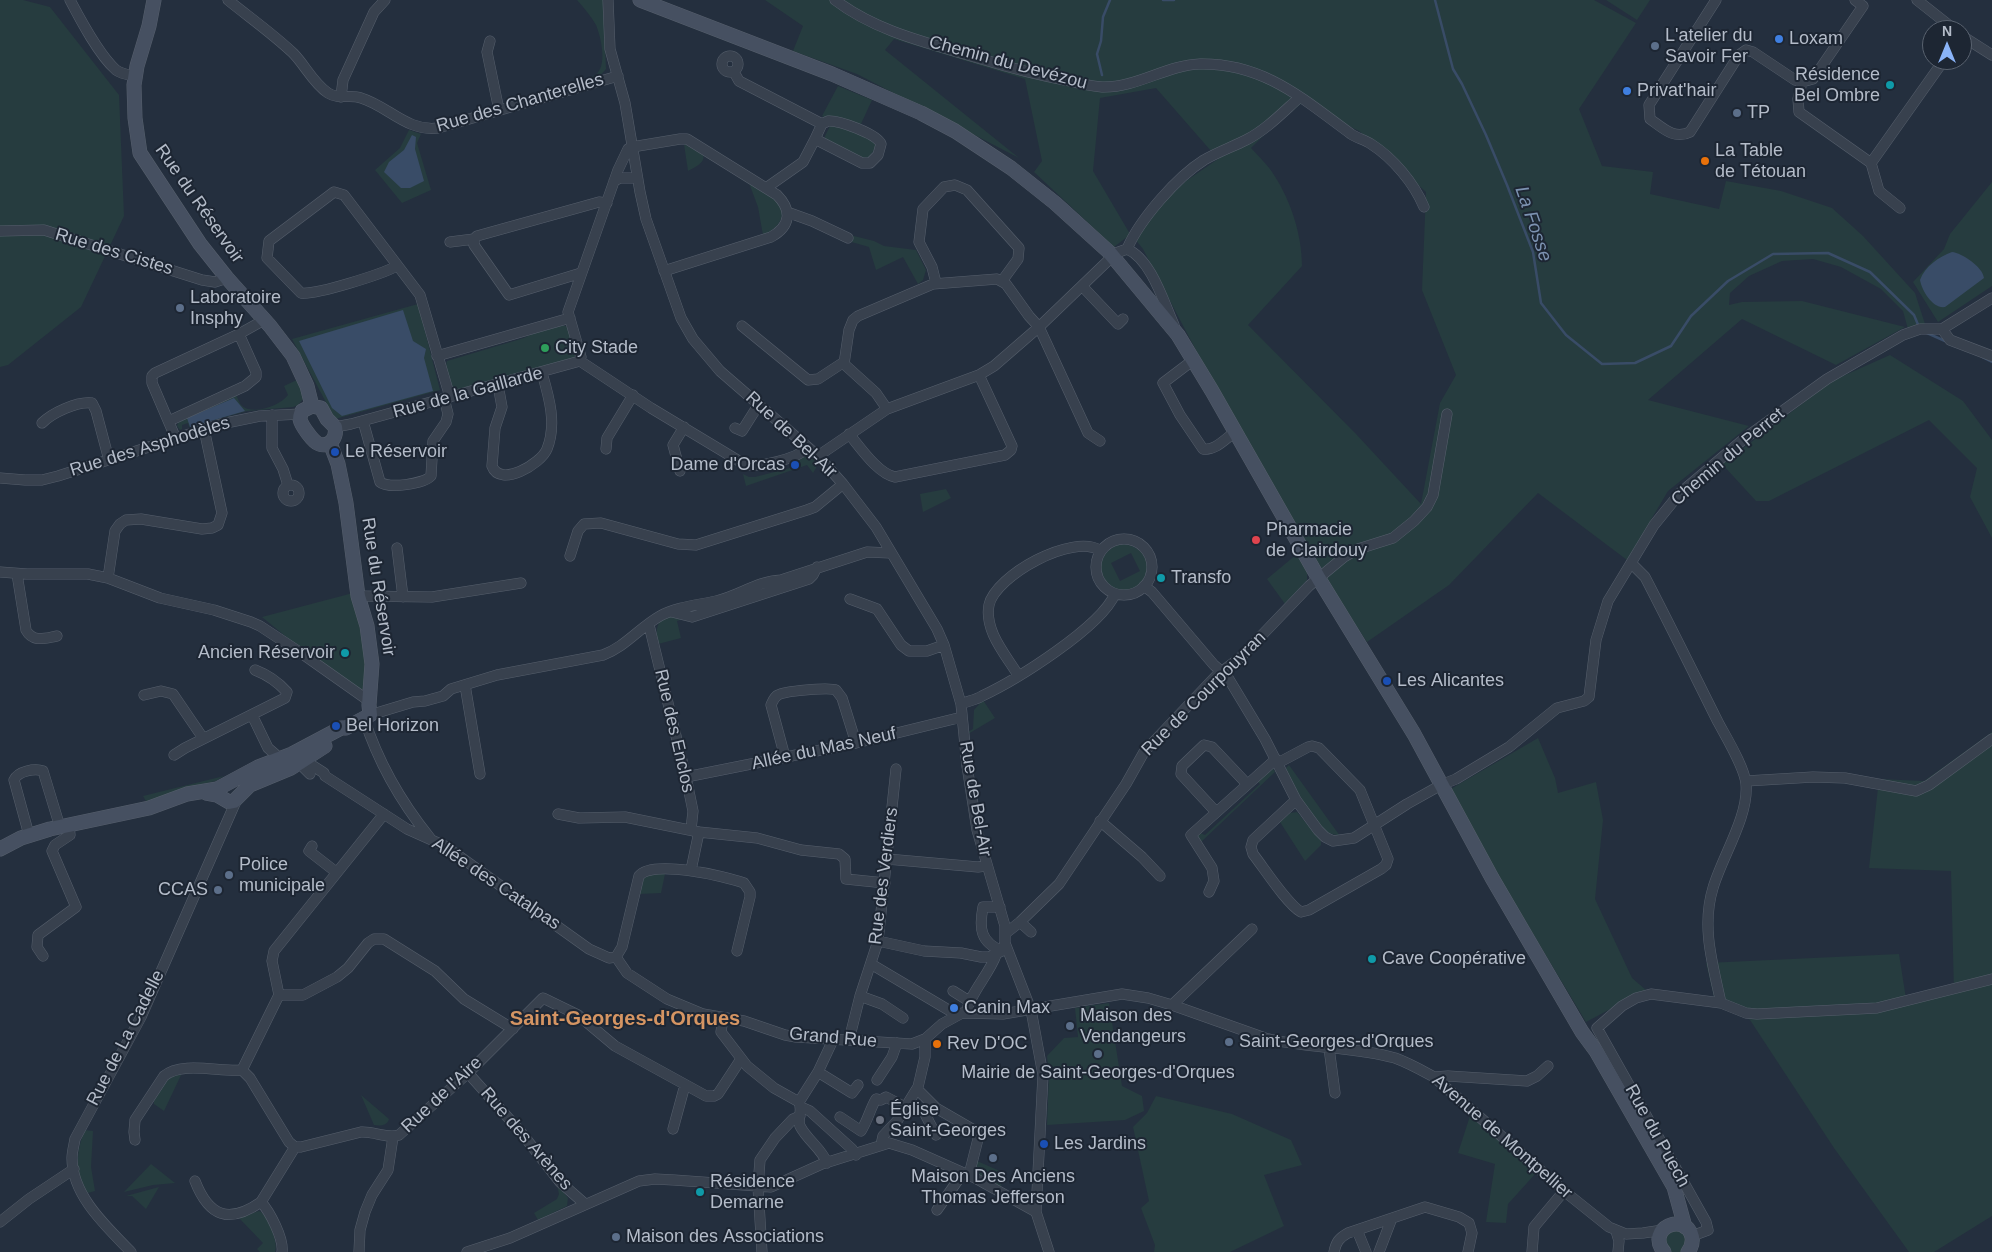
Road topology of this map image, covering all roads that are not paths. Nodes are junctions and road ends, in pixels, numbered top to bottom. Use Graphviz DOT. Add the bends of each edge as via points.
graph roads {
  1 [pos="70,0"];
  2 [pos="154,0"];
  3 [pos="228,0"];
  4 [pos="385,0"];
  5 [pos="608,0"];
  6 [pos="640,0"];
  7 [pos="835,0"];
  8 [pos="1716,0"];
  9 [pos="1917,0"];
  10 [pos="1862,2"];
  11 [pos="1942,20"];
  12 [pos="490,41"];
  13 [pos="1972,42"];
  14 [pos="1992,55"];
  15 [pos="1937,70"];
  16 [pos="734,72"];
  17 [pos="135,76"];
  18 [pos="618,76"];
  19 [pos="1802,82"];
  20 [pos="341,97"];
  21 [pos="1300,97"];
  22 [pos="499,110"];
  23 [pos="822,124"];
  24 [pos="815,139"];
  25 [pos="632,147"];
  26 [pos="1871,163"];
  27 [pos="637,178"];
  28 [pos="614,181"];
  29 [pos="766,188"];
  30 [pos="608,203"];
  31 [pos="1424,207"];
  32 [pos="1900,208"];
  33 [pos="787,212"];
  34 [pos="0,231"];
  35 [pos="848,238"];
  36 [pos="474,239"];
  37 [pos="450,242"];
  38 [pos="1127,249"];
  39 [pos="1112,257"];
  40 [pos="397,266"];
  41 [pos="664,271"];
  42 [pos="581,273"];
  43 [pos="227,278"];
  44 [pos="1002,281"];
  45 [pos="936,283"];
  46 [pos="1082,286"];
  47 [pos="1992,298"];
  48 [pos="570,318"];
  49 [pos="264,320"];
  50 [pos="1118,324"];
  51 [pos="742,326"];
  52 [pos="1039,327"];
  53 [pos="1942,329"];
  54 [pos="239,334"];
  55 [pos="1178,335"];
  56 [pos="437,356"];
  57 [pos="1992,356"];
  58 [pos="1192,360"];
  59 [pos="580,361"];
  60 [pos="844,362"];
  61 [pos="542,373"];
  62 [pos="979,374"];
  63 [pos="498,386"];
  64 [pos="633,395"];
  65 [pos="447,398"];
  66 [pos="759,404"];
  67 [pos="887,409"];
  68 [pos="306,410"];
  69 [pos="1447,414"];
  70 [pos="272,415"];
  71 [pos="169,421"];
  72 [pos="363,421"];
  73 [pos="42,422"];
  74 [pos="335,427"];
  75 [pos="684,427"];
  76 [pos="735,428"];
  77 [pos="204,429"];
  78 [pos="1235,432"];
  79 [pos="849,434"];
  80 [pos="176,439"];
  81 [pos="1100,441"];
  82 [pos="330,443"];
  83 [pos="808,448"];
  84 [pos="606,449"];
  85 [pos="818,456"];
  86 [pos="109,460"];
  87 [pos="680,471"];
  88 [pos="0,478"];
  89 [pos="843,484"];
  90 [pos="288,485"];
  91 [pos="397,548"];
  92 [pos="1101,551"];
  93 [pos="891,553"];
  94 [pos="570,556"];
  95 [pos="1631,563"];
  96 [pos="0,572"];
  97 [pos="17,574"];
  98 [pos="108,578"];
  99 [pos="1319,579"];
  100 [pos="521,583"];
  101 [pos="1144,586"];
  102 [pos="1115,594"];
  103 [pos="358,596"];
  104 [pos="404,597"];
  105 [pos="850,599"];
  106 [pos="648,625"];
  107 [pos="57,636"];
  108 [pos="944,645"];
  109 [pos="255,670"];
  110 [pos="1223,671"];
  111 [pos="1018,676"];
  112 [pos="465,685"];
  113 [pos="144,695"];
  114 [pos="961,704"];
  115 [pos="368,711"];
  116 [pos="252,715"];
  117 [pos="962,717"];
  118 [pos="346,728"];
  119 [pos="203,738"];
  120 [pos="1992,738"];
  121 [pos="856,743"];
  122 [pos="174,755"];
  123 [pos="299,757"];
  124 [pos="785,757"];
  125 [pos="1277,761"];
  126 [pos="276,767"];
  127 [pos="896,769"];
  128 [pos="310,774"];
  129 [pos="480,774"];
  130 [pos="325,776"];
  131 [pos="686,777"];
  132 [pos="1746,781"];
  133 [pos="1247,784"];
  134 [pos="1441,784"];
  135 [pos="229,794"];
  136 [pos="1296,800"];
  137 [pos="1216,812"];
  138 [pos="384,814"];
  139 [pos="558,814"];
  140 [pos="1100,821"];
  141 [pos="1375,825"];
  142 [pos="64,826"];
  143 [pos="695,831"];
  144 [pos="29,835"];
  145 [pos="430,838"];
  146 [pos="312,846"];
  147 [pos="0,849"];
  148 [pos="887,859"];
  149 [pos="986,866"];
  150 [pos="691,870"];
  151 [pos="336,872"];
  152 [pos="1160,876"];
  153 [pos="885,883"];
  154 [pos="1209,892"];
  155 [pos="1000,907"];
  156 [pos="1020,922"];
  157 [pos="1252,928"];
  158 [pos="1031,932"];
  159 [pos="878,941"];
  160 [pos="1002,945"];
  161 [pos="737,951"];
  162 [pos="43,956"];
  163 [pos="616,957"];
  164 [pos="871,964"];
  165 [pos="1992,979"];
  166 [pos="953,990"];
  167 [pos="279,995"];
  168 [pos="860,996"];
  169 [pos="969,1002"];
  170 [pos="1721,1003"];
  171 [pos="1172,1005"];
  172 [pos="1031,1010"];
  173 [pos="962,1014"];
  174 [pos="723,1018"];
  175 [pos="903,1018"];
  176 [pos="513,1029"];
  177 [pos="925,1039"];
  178 [pos="833,1040"];
  179 [pos="849,1040"];
  180 [pos="897,1043"];
  181 [pos="1329,1048"];
  182 [pos="741,1059"];
  183 [pos="1548,1066"];
  184 [pos="242,1070"];
  185 [pos="468,1072"];
  186 [pos="818,1072"];
  187 [pos="1434,1076"];
  188 [pos="877,1080"];
  189 [pos="686,1085"];
  190 [pos="918,1088"];
  191 [pos="852,1092"];
  192 [pos="1335,1093"];
  193 [pos="905,1107"];
  194 [pos="936,1108"];
  195 [pos="800,1112"];
  196 [pos="840,1117"];
  197 [pos="672,1129"];
  198 [pos="936,1135"];
  199 [pos="393,1137"];
  200 [pos="136,1140"];
  201 [pos="884,1144"];
  202 [pos="295,1147"];
  203 [pos="856,1155"];
  204 [pos="827,1163"];
  205 [pos="74,1169"];
  206 [pos="966,1174"];
  207 [pos="195,1181"];
  208 [pos="758,1187"];
  209 [pos="1564,1192"];
  210 [pos="261,1202"];
  211 [pos="585,1204"];
  212 [pos="1680,1209"];
  213 [pos="938,1210"];
  214 [pos="1036,1212"];
  215 [pos="1392,1218"];
  216 [pos="0,1222"];
  217 [pos="1357,1230"];
  218 [pos="1616,1231"];
  219 [pos="1661,1241"];
  220 [pos="1691,1242"];
  221 [pos="131,1252"];
  222 [pos="282,1252"];
  223 [pos="359,1252"];
  224 [pos="467,1252"];
  225 [pos="762,1252"];
  226 [pos="1049,1252"];
  227 [pos="1334,1252"];
  228 [pos="1366,1252"];
  229 [pos="1378,1252"];
  230 [pos="1468,1252"];
  231 [pos="1532,1252"];
  232 [pos="1618,1252"];
  1 -- 17 [label="street" via="109,61 120,72"];
  2 -- 17 [label="street, Rue du Réservoir"];
  3 -- 20 [label="street, Rue des Chanterelles" via="293,54 321,88"];
  4 -- 20 [label="street" via="374,12 366,29 344,80"];
  5 -- 18 [label="street, Rue de Bel-Air" via="610,50"];
  6 -- 39 [label="street" via="832,74 956,131 1030,182 1082,226"];
  7 -- 21 [label="street, Chemin du Devézou" via="850,12 895,33 1012,68 1069,81 1108,87 1179,67 1216,65 1263,76"];
  8 -- 19 [label="street" via="1649,105 1650,119 1673,135 1682,136 1690,132 1739,55 1746,50"];
  9 -- 11 [label="street"];
  10 -- 19 [label="street" via="1813,79"];
  12 -- 22 [label="street" via="487,52"];
  13 -- 14 [label="street"];
  15 -- 26 [label="street"];
  16 -- 23 [label="street" via="739,81"];
  17 -- 43 [label="street, Rue du Réservoir" via="133,95 140,153 200,244"];
  18 -- 22 [label="street, Rue des Chanterelles"];
  18 -- 25 [label="street, Rue de Bel-Air"];
  19 -- 26 [label="street" via="1799,112"];
  20 -- 22 [label="street, Rue des Chanterelles" via="368,100 408,124 428,129"];
  21 -- 31 [label="street, Chemin du Devézou" via="1377,149 1417,191"];
  21 -- 38 [label="street" via="1278,118 1246,140 1204,160 1180,179 1133,236"];
  23 -- 24 [label="street"];
  23 -- 24 [label="street" via="836,121 878,138 880,150 873,161 862,163"];
  24 -- 29 [label="street" via="803,162"];
  25 -- 27 [label="street, Rue de Bel-Air"];
  25 -- 28 [label="street" via="628,149"];
  25 -- 29 [label="street" via="687,140"];
  26 -- 32 [label="street" via="1879,191"];
  27 -- 28 [label="street"];
  27 -- 41 [label="street, Rue de Bel-Air" via="646,219"];
  28 -- 30 [label="street"];
  29 -- 33 [label="street" via="784,203"];
  30 -- 36 [label="street" via="600,202"];
  30 -- 42 [label="street"];
  33 -- 35 [label="street"];
  33 -- 41 [label="street" via="784,228 772,237"];
  34 -- 43 [label="street, Rue des Cistes" via="44,230 202,280 215,282"];
  36 -- 37 [label="street"];
  36 -- 42 [label="street" via="474,245 508,296"];
  38 -- 39 [label="street"];
  38 -- 55 [label="street" via="1134,252 1149,270"];
  39 -- 46 [label="street"];
  39 -- 55 [label="street"];
  40 -- 40 [label="street" via="354,206 344,195 334,192 269,241 267,249 267,258 301,293 346,284"];
  40 -- 56 [label="street" via="420,295"];
  41 -- 66 [label="street, Rue de Bel-Air" via="678,312 693,339 720,371"];
  42 -- 48 [label="street" via="568,312"];
  43 -- 49 [label="street, Rue du Réservoir"];
  44 -- 45 [label="street"];
  44 -- 45 [label="street" via="1018,259 1019,248 966,190 955,185 944,188 926,204 922,214 919,242"];
  44 -- 52 [label="street"];
  45 -- 60 [label="street" via="854,320 849,330"];
  46 -- 50 [label="street"];
  46 -- 52 [label="street"];
  47 -- 53 [label="street, Chemin du Perret"];
  48 -- 56 [label="street"];
  48 -- 59 [label="street"];
  49 -- 54 [label="street"];
  49 -- 68 [label="street, Rue du Réservoir" via="293,356 307,386"];
  51 -- 60 [label="street" via="808,380 818,379"];
  52 -- 62 [label="street" via="1003,359"];
  52 -- 81 [label="street" via="1088,433"];
  53 -- 57 [label="street" via="1950,340"];
  53 -- 95 [label="street, Chemin du Perret" via="1920,329 1903,335 1827,379 1744,438 1680,493 1654,525"];
  54 -- 71 [label="street" via="256,377 245,386"];
  54 -- 71 [label="street" via="152,376"];
  55 -- 58 [label="street"];
  56 -- 65 [label="street"];
  58 -- 78 [label="street"];
  58 -- 78 [label="street" via="1163,383 1180,415 1203,449 1214,447"];
  59 -- 61 [label="street, Rue de la Gaillarde"];
  59 -- 64 [label="street"];
  60 -- 67 [label="street" via="876,393"];
  61 -- 63 [label="street, Rue de la Gaillarde"];
  61 -- 63 [label="street" via="552,419 548,447 532,465 506,475 494,471 492,466 495,428 502,407"];
  62 -- 67 [label="street"];
  62 -- 79 [label="street" via="1012,446 1005,454 895,477 879,468"];
  63 -- 65 [label="street, Rue de la Gaillarde"];
  64 -- 75 [label="street"];
  64 -- 84 [label="street" via="607,438"];
  65 -- 72 [label="street, Rue de la Gaillarde"];
  65 -- 72 [label="street" via="448,414 433,442 430,476 422,482 387,486 380,482"];
  66 -- 76 [label="street" via="742,432"];
  66 -- 83 [label="street, Rue de Bel-Air"];
  67 -- 79 [label="street"];
  68 -- 70 [label="street, Rue des Asphodèles"];
  68 -- 74 [label="street" via="321,408"];
  68 -- 82 [label="street, Rue du Réservoir" via="302,423 318,444"];
  69 -- 99 [label="street, Rue de Courpouyran" via="1433,495 1427,507 1393,538 1350,552"];
  70 -- 77 [label="street, Rue des Asphodèles"];
  70 -- 90 [label="street" via="272,448"];
  71 -- 80 [label="street"];
  72 -- 74 [label="street, Rue de la Gaillarde"];
  73 -- 86 [label="street" via="52,414 92,403"];
  74 -- 82 [label="street" via="335,437"];
  75 -- 83 [label="street" via="749,466 799,455"];
  75 -- 87 [label="street" via="673,445"];
  77 -- 80 [label="street, Rue des Asphodèles"];
  77 -- 98 [label="street" via="222,513 218,525 202,529 141,519 126,520 115,531"];
  78 -- 99 [label="street"];
  79 -- 85 [label="street"];
  80 -- 86 [label="street, Rue des Asphodèles"];
  82 -- 103 [label="street, Rue du Réservoir" via="346,503"];
  83 -- 85 [label="street, Rue de Bel-Air"];
  85 -- 89 [label="street, Rue de Bel-Air"];
  86 -- 88 [label="street, Rue des Asphodèles" via="42,480"];
  89 -- 93 [label="street, Rue de Bel-Air"];
  89 -- 94 [label="street" via="815,507 696,545 678,544 602,523 584,524 578,531"];
  91 -- 104 [label="street"];
  92 -- 101 [label="street" via="1118,540 1134,540 1139,544 1152,563"];
  92 -- 102 [label="street" via="1097,558 1097,575 1104,588"];
  92 -- 111 [label="street" via="1086,546 1060,550 1034,562 996,589 989,606 990,624"];
  93 -- 106 [label="street" via="867,552 752,586 738,594 661,615"];
  93 -- 108 [label="street, Rue de Bel-Air"];
  95 -- 132 [label="street" via="1645,577"];
  95 -- 134 [label="street, Chemin du Perret" via="1604,612 1593,653 1589,696 1584,701 1557,708 1509,747 1456,779"];
  96 -- 97 [label="street"];
  97 -- 98 [label="street" via="88,574"];
  97 -- 107 [label="street" via="28,634 37,639"];
  98 -- 115 [label="street" via="160,598 214,610 260,626"];
  99 -- 110 [label="street, Rue de Courpouyran"];
  99 -- 134 [label="street"];
  100 -- 104 [label="street" via="445,596"];
  101 -- 102 [label="street" via="1131,594"];
  101 -- 110 [label="street" via="1214,665"];
  102 -- 111 [label="street" via="1108,607 1083,630"];
  103 -- 104 [label="street"];
  103 -- 115 [label="street, Rue du Réservoir" via="367,626 372,664"];
  105 -- 108 [label="street" via="877,609 901,645 909,651 927,651"];
  106 -- 112 [label="street" via="618,649 603,655 507,672"];
  106 -- 131 [label="street, Rue des Enclos"];
  108 -- 114 [label="street, Rue de Bel-Air"];
  109 -- 116 [label="street" via="268,675 287,696"];
  110 -- 125 [label="street"];
  110 -- 140 [label="street, Rue de Courpouyran" via="1144,752"];
  111 -- 114 [label="street" via="982,697"];
  112 -- 115 [label="street" via="425,701"];
  112 -- 129 [label="street"];
  113 -- 119 [label="street" via="160,691 173,694"];
  114 -- 117 [label="street, Rue de Bel-Air"];
  115 -- 118 [label="street"];
  115 -- 145 [label="street, Rue du Réservoir" via="380,762"];
  116 -- 119 [label="street"];
  116 -- 126 [label="street" via="268,748 275,754"];
  117 -- 121 [label="street, Allée du Mas Neuf"];
  117 -- 149 [label="street, Rue de Bel-Air" via="975,821"];
  118 -- 123 [label="street"];
  118 -- 123 [label="street" via="324,738"];
  119 -- 122 [label="street"];
  120 -- 132 [label="street" via="1930,785 1916,790 1845,778"];
  121 -- 124 [label="street, Allée du Mas Neuf"];
  121 -- 124 [label="street" via="842,698 836,690 782,693 774,698 771,705"];
  123 -- 126 [label="street"];
  123 -- 128 [label="street"];
  123 -- 130 [label="street, Allée des Catalpas"];
  124 -- 131 [label="street, Allée du Mas Neuf"];
  125 -- 133 [label="street"];
  125 -- 136 [label="street"];
  125 -- 141 [label="street" via="1308,747 1319,748 1360,790"];
  126 -- 128 [label="street, Allée des Catalpas"];
  126 -- 135 [label="street"];
  127 -- 148 [label="street, Rue des Verdiers"];
  128 -- 130 [label="street, Allée des Catalpas"];
  130 -- 138 [label="street, Allée des Catalpas"];
  131 -- 143 [label="street, Rue des Enclos"];
  132 -- 170 [label="street" via="1736,833 1709,904 1709,950"];
  133 -- 137 [label="street"];
  133 -- 137 [label="street" via="1212,747 1204,745 1182,766 1181,774"];
  134 -- 141 [label="street"];
  134 -- 212 [label="street" via="1508,906 1674,1187"];
  135 -- 142 [label="street" via="200,791 149,808"];
  135 -- 205 [label="street, Rue de La Cadelle" via="230,815 141,1017 75,1139"];
  136 -- 141 [label="street" via="1318,830 1333,841 1354,838"];
  136 -- 141 [label="street" via="1253,840 1251,847 1281,891 1301,912 1386,865 1387,855"];
  137 -- 154 [label="street" via="1191,835 1212,868 1214,880"];
  138 -- 145 [label="street, Allée des Catalpas" via="406,829"];
  138 -- 151 [label="street"];
  139 -- 143 [label="street" via="579,818 625,817"];
  140 -- 152 [label="street"];
  140 -- 156 [label="street, Rue de Courpouyran" via="1058,884"];
  142 -- 144 [label="street"];
  142 -- 144 [label="street" via="43,772 37,769 18,774 14,780"];
  142 -- 162 [label="street" via="70,835 55,844 52,850 76,907 38,935 37,947"];
  143 -- 150 [label="street, Rue des Enclos"];
  143 -- 153 [label="street" via="757,838 801,850 838,854 845,859 846,878"];
  144 -- 147 [label="street"];
  145 -- 163 [label="street, Allée des Catalpas" via="589,949 609,958"];
  146 -- 151 [label="street" via="308,851"];
  148 -- 149 [label="street"];
  148 -- 153 [label="street, Rue des Verdiers"];
  149 -- 155 [label="street, Rue de Bel-Air"];
  150 -- 161 [label="street" via="738,880 748,888 750,897"];
  150 -- 163 [label="street" via="650,869 640,874 622,947"];
  151 -- 167 [label="street" via="274,951 272,961"];
  153 -- 159 [label="street, Rue des Verdiers"];
  155 -- 160 [label="street, Rue de Bel-Air"];
  155 -- 160 [label="street" via="983,907 981,928 992,947"];
  156 -- 158 [label="street"];
  156 -- 160 [label="street, Rue de Courpouyran"];
  157 -- 171 [label="street"];
  159 -- 160 [label="street" via="924,951 981,957 989,957"];
  159 -- 164 [label="street, Rue des Verdiers"];
  160 -- 169 [label="street" via="992,968"];
  160 -- 172 [label="street, Rue de Bel-Air"];
  163 -- 174 [label="street, Grand Rue" via="627,973 667,1000"];
  164 -- 168 [label="street, Rue des Verdiers"];
  164 -- 173 [label="street"];
  165 -- 170 [label="street" via="1866,1010 1757,1014"];
  166 -- 169 [label="street"];
  167 -- 176 [label="street" via="303,995 337,977 368,943 384,938 435,971 464,999"];
  167 -- 184 [label="street"];
  168 -- 175 [label="street" via="882,1004"];
  168 -- 179 [label="street, Rue des Verdiers"];
  169 -- 173 [label="street"];
  170 -- 220 [label="street, Rue du Puech" via="1645,995 1622,1006 1597,1028 1706,1222 1708,1230"];
  171 -- 172 [label="street, Avenue de Montpellier" via="1114,994"];
  171 -- 181 [label="street, Avenue de Montpellier" via="1265,1038"];
  172 -- 173 [label="street"];
  172 -- 214 [label="street, Rue de Bel-Air" via="1043,1074"];
  173 -- 177 [label="street" via="942,1024"];
  174 -- 178 [label="street, Grand Rue" via="786,1035"];
  174 -- 182 [label="street" via="721,1032"];
  176 -- 185 [label="street, Rue de l'Aire"];
  176 -- 189 [label="street, Rue de l'Aire" via="543,998 578,1015 615,1046"];
  177 -- 180 [label="street, Grand Rue" via="912,1044"];
  177 -- 190 [label="street" via="925,1057"];
  178 -- 179 [label="street, Grand Rue"];
  178 -- 186 [label="street"];
  179 -- 180 [label="street, Grand Rue"];
  180 -- 188 [label="street" via="892,1058"];
  181 -- 187 [label="street, Avenue de Montpellier" via="1392,1058"];
  181 -- 192 [label="street"];
  182 -- 189 [label="street" via="716,1095 706,1096"];
  182 -- 195 [label="street"];
  183 -- 187 [label="street" via="1527,1081"];
  184 -- 200 [label="street" via="179,1068 170,1071 135,1120"];
  184 -- 202 [label="street"];
  185 -- 199 [label="street, Rue de l'Aire" via="404,1132"];
  185 -- 211 [label="street, Rue des Arènes" via="560,1182"];
  186 -- 191 [label="street"];
  186 -- 195 [label="street"];
  187 -- 209 [label="street, Avenue de Montpellier"];
  189 -- 197 [label="street"];
  190 -- 193 [label="street"];
  190 -- 194 [label="street"];
  193 -- 196 [label="street" via="886,1097 881,1100 875,1096 861,1131"];
  193 -- 201 [label="street" via="883,1136"];
  194 -- 198 [label="street" via="926,1116"];
  194 -- 206 [label="street" via="979,1135"];
  195 -- 203 [label="street" via="810,1111"];
  195 -- 204 [label="street" via="806,1136"];
  195 -- 208 [label="street" via="760,1160"];
  199 -- 202 [label="street, Rue de l'Aire" via="361,1132"];
  199 -- 223 [label="street" via="388,1170 365,1212"];
  201 -- 203 [label="street"];
  201 -- 206 [label="street" via="906,1148"];
  202 -- 210 [label="street"];
  203 -- 204 [label="street"];
  204 -- 208 [label="street" via="776,1186"];
  205 -- 216 [label="street"];
  205 -- 221 [label="street, Rue de La Cadelle" via="82,1192 96,1215"];
  206 -- 213 [label="street"];
  206 -- 214 [label="street"];
  207 -- 210 [label="street" via="201,1197 223,1215 232,1215"];
  208 -- 211 [label="street" via="654,1179 639,1181"];
  208 -- 225 [label="street"];
  209 -- 218 [label="street, Avenue de Montpellier"];
  209 -- 231 [label="street" via="1534,1227"];
  210 -- 222 [label="street" via="270,1213"];
  211 -- 224 [label="street" via="510,1238"];
  212 -- 219 [label="street"];
  212 -- 220 [label="street"];
  214 -- 226 [label="street"];
  215 -- 217 [label="street"];
  215 -- 229 [label="street"];
  215 -- 230 [label="street" via="1425,1207 1464,1219 1472,1233"];
  217 -- 227 [label="street" via="1340,1237"];
  217 -- 228 [label="street"];
  218 -- 219 [label="street" via="1622,1234 1643,1233"];
  218 -- 232 [label="street"];
  219 -- 220 [label="street" via="1678,1224"];
}
